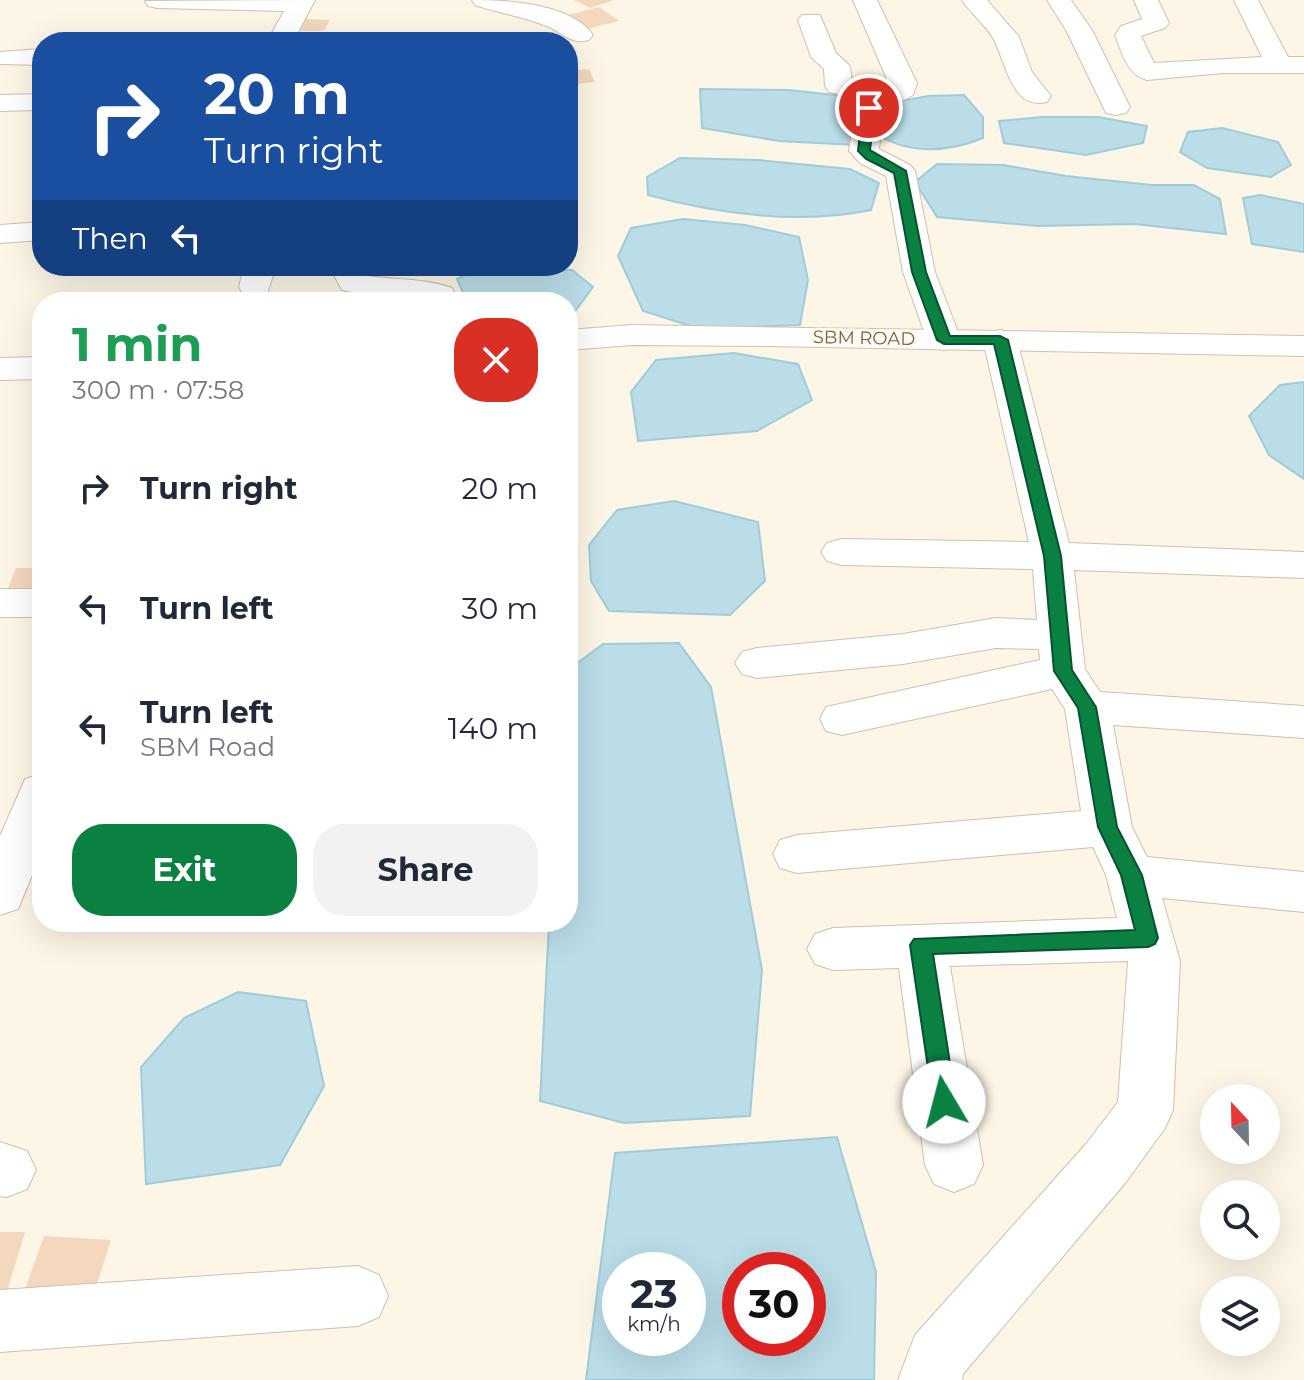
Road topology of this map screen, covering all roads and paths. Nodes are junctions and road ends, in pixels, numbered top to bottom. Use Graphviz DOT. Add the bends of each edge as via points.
graph roads {
  1 [pos="484,0"];
  2 [pos="865,0"];
  3 [pos="974,0"];
  4 [pos="1059,0"];
  5 [pos="1146,0"];
  6 [pos="1246,0"];
  7 [pos="157,1"];
  8 [pos="302,2"];
  9 [pos="531,5"];
  10 [pos="811,20"];
  11 [pos="286,32"];
  12 [pos="576,32"];
  13 [pos="32,57"];
  14 [pos="7,58"];
  15 [pos="1291,64"];
  16 [pos="898,92"];
  17 [pos="1037,96"];
  18 [pos="32,102"];
  19 [pos="0,103"];
  20 [pos="1116,107"];
  21 [pos="32,232"];
  22 [pos="0,234"];
  23 [pos="350,276"];
  24 [pos="433,292"];
  25 [pos="578,339"];
  26 [pos="944,340"];
  27 [pos="1000,340"];
  28 [pos="1304,346"];
  29 [pos="32,368"];
  30 [pos="0,369"];
  31 [pos="841,552"];
  32 [pos="1052,556"];
  33 [pos="1304,565"];
  34 [pos="0,603"];
  35 [pos="32,603"];
  36 [pos="757,663"];
  37 [pos="1070,671"];
  38 [pos="842,719"];
  39 [pos="1304,722"];
  40 [pos="1108,827"];
  41 [pos="32,830"];
  42 [pos="797,854"];
  43 [pos="1131,875"];
  44 [pos="17,882"];
  45 [pos="1304,892"];
  46 [pos="1148,938"];
  47 [pos="921,945"];
  48 [pos="833,949"];
  49 [pos="954,1165"];
  50 [pos="358,1296"];
  51 [pos="0,1321"];
  52 [pos="930,1380"];
  1 -- 9 [label="street"];
  2 -- 16 [label="street" via="903,83"];
  3 -- 17 [label="street" via="1006,37 1019,74"];
  4 -- 20 [label="street"];
  5 -- 15 [label="street" via="1156,23 1128,35 1147,72"];
  6 -- 15 [label="street"];
  7 -- 8 [label="street"];
  8 -- 11 [label="street"];
  9 -- 12 [label="street"];
  10 -- 16 [label="street" via="824,57 837,66 839,86"];
  13 -- 14 [label="street"];
  16 -- 26 [label="street" via="869,108 864,151 900,171 919,272"];
  18 -- 19 [label="street"];
  21 -- 22 [label="street"];
  23 -- 24 [label="street" via="370,289"];
  25 -- 26 [label="street, SBM ROAD" via="632,335"];
  26 -- 27 [label="street, SBM ROAD"];
  27 -- 28 [label="street, SBM ROAD"];
  27 -- 32 [label="street"];
  29 -- 30 [label="street"];
  31 -- 32 [label="street"];
  32 -- 33 [label="street"];
  32 -- 37 [label="street"];
  34 -- 35 [label="street"];
  36 -- 37 [label="street" via="903,649 996,633"];
  37 -- 38 [label="street"];
  37 -- 39 [label="street"];
  37 -- 40 [label="street"];
  40 -- 42 [label="street"];
  40 -- 43 [label="street"];
  41 -- 44 [label="street"];
  43 -- 45 [label="street"];
  43 -- 46 [label="street"];
  46 -- 47 [label="street"];
  46 -- 52 [label="street" via="1154,961 1145,1110 1106,1163 937,1357"];
  47 -- 48 [label="street"];
  47 -- 49 [label="street"];
  50 -- 51 [label="street"];
}
